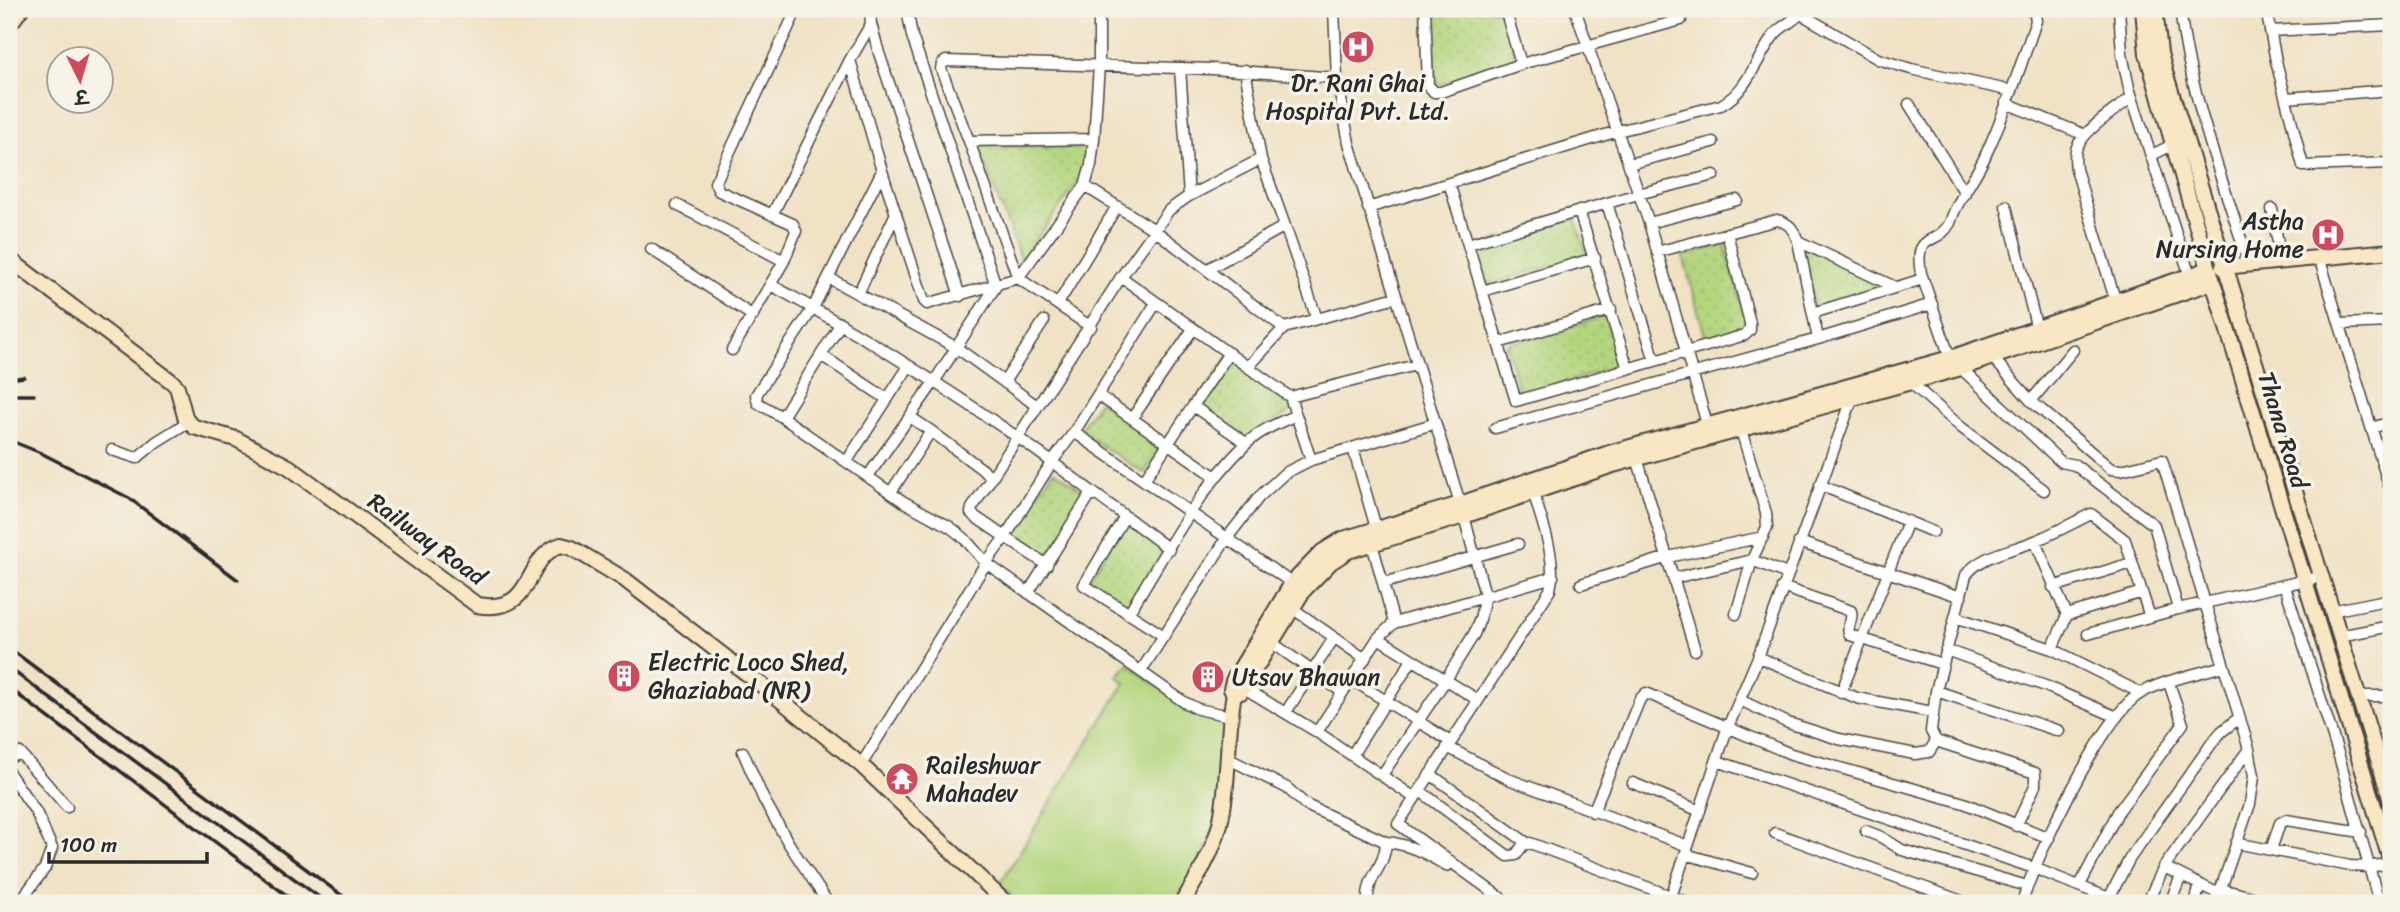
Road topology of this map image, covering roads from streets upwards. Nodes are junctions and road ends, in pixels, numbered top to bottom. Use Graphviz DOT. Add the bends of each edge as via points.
graph roads {
  1 [pos="21,9"];
  2 [pos="797,9"];
  3 [pos="870,9"];
  4 [pos="907,9"];
  5 [pos="1099,9"];
  6 [pos="1334,9"];
  7 [pos="1425,9"];
  8 [pos="1506,9"];
  9 [pos="1575,9"];
  10 [pos="2029,9"];
  11 [pos="2119,9"];
  12 [pos="2143,9"];
  13 [pos="2155,9"];
  14 [pos="2180,9"];
  15 [pos="2266,9"];
  16 [pos="1802,12"];
  17 [pos="1681,20"];
  18 [pos="871,24"];
  19 [pos="9,25"];
  20 [pos="2391,25"];
  21 [pos="2270,32"];
  22 [pos="1587,47"];
  23 [pos="850,60"];
  24 [pos="1521,64"];
  25 [pos="1099,65"];
  26 [pos="1180,68"];
  27 [pos="1245,70"];
  28 [pos="1337,78"];
  29 [pos="2391,90"];
  30 [pos="2012,91"];
  31 [pos="2132,97"];
  32 [pos="2286,98"];
  33 [pos="2006,103"];
  34 [pos="1909,104"];
  35 [pos="1618,131"];
  36 [pos="2085,135"];
  37 [pos="1094,139"];
  38 [pos="970,141"];
  39 [pos="2180,141"];
  40 [pos="1713,142"];
  41 [pos="2152,155"];
  42 [pos="1261,159"];
  43 [pos="2391,163"];
  44 [pos="1629,164"];
  45 [pos="882,171"];
  46 [pos="1714,175"];
  47 [pos="1449,183"];
  48 [pos="1085,186"];
  49 [pos="1965,193"];
  50 [pos="1638,194"];
  51 [pos="1189,196"];
  52 [pos="1737,200"];
  53 [pos="1607,203"];
  54 [pos="677,205"];
  55 [pos="1117,206"];
  56 [pos="2006,206"];
  57 [pos="1368,208"];
  58 [pos="2272,209"];
  59 [pos="1579,211"];
  60 [pos="896,213"];
  61 [pos="772,215"];
  62 [pos="1649,223"];
  63 [pos="1285,226"];
  64 [pos="1153,229"];
  65 [pos="1727,233"];
  66 [pos="1798,241"];
  67 [pos="1468,244"];
  68 [pos="651,249"];
  69 [pos="2391,251"];
  70 [pos="1657,252"];
  71 [pos="2319,257"];
  72 [pos="1595,258"];
  73 [pos="9,259"];
  74 [pos="784,261"];
  75 [pos="2281,261"];
  76 [pos="2249,264"];
  77 [pos="1208,269"];
  78 [pos="2215,273"];
  79 [pos="2190,276"];
  80 [pos="1121,277"];
  81 [pos="829,278"];
  82 [pos="1018,278"];
  83 [pos="1923,279"];
  84 [pos="771,285"];
  85 [pos="996,286"];
  86 [pos="1895,287"];
  87 [pos="1482,291"];
  88 [pos="858,294"];
  89 [pos="960,296"];
  90 [pos="1396,297"];
  91 [pos="1156,303"];
  92 [pos="1058,304"];
  93 [pos="1932,304"];
  94 [pos="2117,307"];
  95 [pos="813,308"];
  96 [pos="1611,310"];
  97 [pos="1813,313"];
  98 [pos="753,316"];
  99 [pos="1317,319"];
  100 [pos="1044,321"];
  101 [pos="841,323"];
  102 [pos="2391,323"];
  103 [pos="2340,324"];
  104 [pos="1091,327"];
  105 [pos="1284,328"];
  106 [pos="1193,329"];
  107 [pos="2037,329"];
  108 [pos="1818,340"];
  109 [pos="1498,343"];
  110 [pos="957,348"];
  111 [pos="733,350"];
  112 [pos="2073,350"];
  113 [pos="1685,352"];
  114 [pos="2242,352"];
  115 [pos="1229,353"];
  116 [pos="821,355"];
  117 [pos="1993,357"];
  118 [pos="1655,361"];
  119 [pos="1956,363"];
  120 [pos="1416,365"];
  121 [pos="909,366"];
  122 [pos="1248,367"];
  123 [pos="1628,369"];
  124 [pos="1691,374"];
  125 [pos="1004,382"];
  126 [pos="934,383"];
  127 [pos="1911,383"];
  128 [pos="1857,384"];
  129 [pos="2263,393"];
  130 [pos="1098,395"];
  131 [pos="1290,397"];
  132 [pos="2249,398"];
  133 [pos="887,399"];
  134 [pos="1852,400"];
  135 [pos="2031,401"];
  136 [pos="1037,406"];
  137 [pos="1193,406"];
  138 [pos="1296,415"];
  139 [pos="782,417"];
  140 [pos="909,417"];
  141 [pos="1133,417"];
  142 [pos="188,422"];
  143 [pos="2391,422"];
  144 [pos="1433,424"];
  145 [pos="1495,428"];
  146 [pos="2371,428"];
  147 [pos="1741,430"];
  148 [pos="931,431"];
  149 [pos="1074,432"];
  150 [pos="1709,432"];
  151 [pos="1017,437"];
  152 [pos="1168,442"];
  153 [pos="1246,443"];
  154 [pos="1353,448"];
  155 [pos="112,450"];
  156 [pos="1637,458"];
  157 [pos="1311,460"];
  158 [pos="847,461"];
  159 [pos="1052,463"];
  160 [pos="991,476"];
  161 [pos="868,477"];
  162 [pos="1216,477"];
  163 [pos="1144,480"];
  164 [pos="1820,485"];
  165 [pos="1531,486"];
  166 [pos="2044,489"];
  167 [pos="891,492"];
  168 [pos="1091,492"];
  169 [pos="2391,492"];
  170 [pos="1462,510"];
  171 [pos="1192,513"];
  172 [pos="1125,516"];
  173 [pos="1908,521"];
  174 [pos="1933,531"];
  175 [pos="1372,534"];
  176 [pos="1005,537"];
  177 [pos="1227,537"];
  178 [pos="1763,537"];
  179 [pos="1799,541"];
  180 [pos="2035,541"];
  181 [pos="1518,544"];
  182 [pos="1169,549"];
  183 [pos="1476,557"];
  184 [pos="1668,557"];
  185 [pos="1752,559"];
  186 [pos="986,563"];
  187 [pos="2132,563"];
  188 [pos="1047,565"];
  189 [pos="1888,572"];
  190 [pos="1787,574"];
  191 [pos="1553,577"];
  192 [pos="1674,578"];
  193 [pos="2313,579"];
  194 [pos="1384,583"];
  195 [pos="1581,584"];
  196 [pos="2285,586"];
  197 [pos="1297,587"];
  198 [pos="1782,587"];
  199 [pos="2053,587"];
  200 [pos="2142,592"];
  201 [pos="1028,593"];
  202 [pos="1485,595"];
  203 [pos="1961,597"];
  204 [pos="2391,599"];
  205 [pos="2206,604"];
  206 [pos="1292,608"];
  207 [pos="2178,609"];
  208 [pos="2331,611"];
  209 [pos="1128,614"];
  210 [pos="1737,614"];
  211 [pos="2067,615"];
  212 [pos="1955,617"];
  213 [pos="2150,617"];
  214 [pos="1394,623"];
  215 [pos="2391,626"];
  216 [pos="2088,634"];
  217 [pos="1164,636"];
  218 [pos="2339,636"];
  219 [pos="1334,638"];
  220 [pos="1378,638"];
  221 [pos="1863,639"];
  222 [pos="1271,642"];
  223 [pos="2052,649"];
  224 [pos="1695,650"];
  225 [pos="1946,650"];
  226 [pos="1758,657"];
  227 [pos="1365,659"];
  228 [pos="1412,660"];
  229 [pos="1942,664"];
  230 [pos="2223,666"];
  231 [pos="1141,671"];
  232 [pos="1312,671"];
  233 [pos="1351,679"];
  234 [pos="1445,681"];
  235 [pos="2169,683"];
  236 [pos="1235,687"];
  237 [pos="1936,691"];
  238 [pos="1342,692"];
  239 [pos="1842,693"];
  240 [pos="2141,693"];
  241 [pos="2358,696"];
  242 [pos="2391,696"];
  243 [pos="1478,700"];
  244 [pos="1740,700"];
  245 [pos="1386,701"];
  246 [pos="1286,712"];
  247 [pos="1932,712"];
  248 [pos="1230,716"];
  249 [pos="2117,717"];
  250 [pos="2239,719"];
  251 [pos="1418,721"];
  252 [pos="1727,729"];
  253 [pos="2059,731"];
  254 [pos="1317,732"];
  255 [pos="1936,741"];
  256 [pos="1449,745"];
  257 [pos="2249,749"];
  258 [pos="743,752"];
  259 [pos="1352,755"];
  260 [pos="9,758"];
  261 [pos="1228,759"];
  262 [pos="1717,761"];
  263 [pos="861,765"];
  264 [pos="9,773"];
  265 [pos="1430,774"];
  266 [pos="1382,775"];
  267 [pos="2388,782"];
  268 [pos="1633,783"];
  269 [pos="1418,794"];
  270 [pos="2391,801"];
  271 [pos="67,807"];
  272 [pos="1700,811"];
  273 [pos="1593,812"];
  274 [pos="2015,826"];
  275 [pos="1866,831"];
  276 [pos="2361,832"];
  277 [pos="1775,833"];
  278 [pos="2049,838"];
  279 [pos="1386,842"];
  280 [pos="1527,843"];
  281 [pos="2235,843"];
  282 [pos="1686,850"];
  283 [pos="2271,850"];
  284 [pos="2391,862"];
  285 [pos="2164,867"];
  286 [pos="2369,867"];
  287 [pos="2034,868"];
  288 [pos="1752,873"];
  289 [pos="2181,876"];
  290 [pos="2200,885"];
  291 [pos="2027,886"];
  292 [pos="2080,886"];
  293 [pos="2218,895"];
  294 [pos="2109,898"];
  295 [pos="1670,900"];
  296 [pos="1507,902"];
  297 [pos="19,903"];
  298 [pos="828,903"];
  299 [pos="1006,903"];
  300 [pos="1182,903"];
  301 [pos="1368,903"];
  302 [pos="1689,903"];
  303 [pos="1968,903"];
  304 [pos="2022,903"];
  305 [pos="2121,903"];
  306 [pos="2147,903"];
  307 [pos="2170,903"];
  308 [pos="2195,903"];
  309 [pos="2275,903"];
  310 [pos="2379,903"];
  1 -- 19 [label="street"];
  2 -- 61 [label="street" via="715,183 719,191"];
  3 -- 18 [label="street"];
  4 -- 85 [label="street"];
  5 -- 25 [label="street"];
  6 -- 28 [label="street"];
  7 -- 24 [label="street" via="1430,90 1441,92"];
  8 -- 24 [label="street"];
  9 -- 22 [label="street"];
  10 -- 30 [label="street" via="2036,21"];
  11 -- 31 [label="street" via="2122,54"];
  12 -- 39 [label="street, Thana Road" via="2147,54"];
  13 -- 39 [label="street, Thana Road"];
  14 -- 76 [label="street" via="2210,141"];
  15 -- 21 [label="street"];
  16 -- 30 [label="street" via="1878,59"];
  16 -- 35 [label="street" via="1777,31 1732,99"];
  17 -- 22 [label="street"];
  18 -- 23 [label="street"];
  18 -- 89 [label="street"];
  20 -- 21 [label="street"];
  21 -- 32 [label="street"];
  22 -- 24 [label="street"];
  22 -- 35 [label="street"];
  23 -- 45 [label="street"];
  23 -- 61 [label="street"];
  25 -- 26 [label="street"];
  25 -- 37 [label="street"];
  25 -- 38 [label="street" via="946,61 941,69"];
  26 -- 27 [label="street"];
  26 -- 51 [label="street"];
  27 -- 28 [label="street"];
  27 -- 42 [label="street"];
  28 -- 57 [label="street"];
  29 -- 32 [label="street"];
  30 -- 33 [label="street"];
  31 -- 36 [label="street"];
  31 -- 41 [label="street"];
  32 -- 43 [label="street" via="2303,166"];
  33 -- 36 [label="street"];
  33 -- 49 [label="street"];
  34 -- 49 [label="street"];
  35 -- 44 [label="street"];
  35 -- 47 [label="street"];
  36 -- 94 [label="street" via="2076,148 2076,169"];
  37 -- 38 [label="street"];
  37 -- 48 [label="street"];
  38 -- 82 [label="street"];
  39 -- 41 [label="street"];
  39 -- 78 [label="street, Thana Road"];
  40 -- 44 [label="street"];
  41 -- 79 [label="street"];
  42 -- 51 [label="street"];
  42 -- 63 [label="street"];
  44 -- 50 [label="street"];
  45 -- 60 [label="street"];
  45 -- 81 [label="street"];
  46 -- 50 [label="street"];
  47 -- 57 [label="street"];
  47 -- 67 [label="street"];
  48 -- 55 [label="street"];
  48 -- 82 [label="street"];
  49 -- 83 [label="street" via="1945,230 1921,247"];
  50 -- 53 [label="street"];
  50 -- 62 [label="street"];
  51 -- 64 [label="street"];
  52 -- 62 [label="street"];
  53 -- 59 [label="street"];
  53 -- 118 [label="street"];
  54 -- 74 [label="street"];
  55 -- 64 [label="street"];
  55 -- 92 [label="street"];
  56 -- 107 [label="street"];
  57 -- 90 [label="street"];
  58 -- 75 [label="street"];
  59 -- 67 [label="street"];
  59 -- 72 [label="street"];
  60 -- 88 [label="street"];
  60 -- 89 [label="street" via="924,301 932,304"];
  61 -- 74 [label="street" via="796,227"];
  62 -- 70 [label="street"];
  63 -- 77 [label="street"];
  63 -- 99 [label="street"];
  64 -- 77 [label="street"];
  64 -- 80 [label="street"];
  65 -- 66 [label="street" via="1777,220 1793,228"];
  65 -- 70 [label="street"];
  65 -- 113 [label="street" via="1750,330"];
  66 -- 86 [label="street"];
  66 -- 97 [label="street"];
  67 -- 87 [label="street"];
  68 -- 98 [label="street"];
  69 -- 71 [label="street"];
  70 -- 113 [label="street"];
  71 -- 75 [label="street"];
  71 -- 103 [label="street"];
  72 -- 87 [label="street"];
  72 -- 96 [label="street"];
  73 -- 142 [label="street" via="171,381"];
  74 -- 84 [label="street"];
  75 -- 76 [label="street"];
  76 -- 78 [label="street"];
  77 -- 105 [label="street"];
  78 -- 79 [label="street"];
  78 -- 94 [label="street"];
  78 -- 114 [label="street, Thana Road"];
  79 -- 94 [label="street"];
  80 -- 91 [label="street"];
  80 -- 104 [label="street"];
  81 -- 88 [label="street"];
  81 -- 95 [label="street"];
  82 -- 85 [label="street"];
  82 -- 92 [label="street"];
  83 -- 86 [label="street"];
  83 -- 93 [label="street"];
  84 -- 95 [label="street"];
  84 -- 98 [label="street"];
  85 -- 89 [label="street"];
  85 -- 110 [label="street"];
  86 -- 97 [label="street"];
  87 -- 109 [label="street"];
  88 -- 110 [label="street"];
  90 -- 99 [label="street"];
  90 -- 120 [label="street"];
  91 -- 106 [label="street"];
  91 -- 130 [label="street"];
  92 -- 104 [label="street"];
  93 -- 108 [label="street"];
  93 -- 119 [label="street"];
  94 -- 107 [label="street"];
  94 -- 117 [label="street"];
  95 -- 101 [label="street"];
  95 -- 139 [label="street" via="756,395 758,403"];
  96 -- 109 [label="street"];
  96 -- 123 [label="street"];
  97 -- 108 [label="street"];
  98 -- 111 [label="street"];
  99 -- 105 [label="street"];
  100 -- 125 [label="street"];
  101 -- 116 [label="street"];
  101 -- 121 [label="street"];
  102 -- 103 [label="street"];
  103 -- 146 [label="street"];
  104 -- 136 [label="street"];
  105 -- 122 [label="street"];
  106 -- 115 [label="street"];
  106 -- 141 [label="street"];
  107 -- 119 [label="street"];
  108 -- 124 [label="street"];
  109 -- 123 [label="street" via="1516,401"];
  110 -- 125 [label="street"];
  110 -- 126 [label="street"];
  112 -- 135 [label="street"];
  113 -- 118 [label="street"];
  113 -- 124 [label="street"];
  114 -- 129 [label="street, Thana Road"];
  114 -- 132 [label="street, Thana Road"];
  115 -- 122 [label="street"];
  115 -- 137 [label="street"];
  116 -- 133 [label="street"];
  116 -- 139 [label="street"];
  117 -- 119 [label="street"];
  117 -- 135 [label="street"];
  118 -- 123 [label="street"];
  119 -- 127 [label="street"];
  119 -- 128 [label="street"];
  119 -- 207 [label="street" via="2061,461 2075,465 2154,525"];
  120 -- 131 [label="street"];
  120 -- 144 [label="street"];
  121 -- 126 [label="street"];
  121 -- 133 [label="street"];
  122 -- 131 [label="street"];
  124 -- 145 [label="street"];
  124 -- 150 [label="street"];
  125 -- 136 [label="street"];
  126 -- 140 [label="street"];
  126 -- 151 [label="street"];
  127 -- 134 [label="street"];
  127 -- 166 [label="street"];
  128 -- 134 [label="street"];
  128 -- 150 [label="street"];
  129 -- 132 [label="street"];
  129 -- 193 [label="street, Thana Road"];
  130 -- 141 [label="street"];
  130 -- 149 [label="street"];
  131 -- 138 [label="street"];
  132 -- 193 [label="street, Thana Road"];
  133 -- 158 [label="street"];
  134 -- 147 [label="street"];
  134 -- 164 [label="street"];
  135 -- 205 [label="street" via="2111,469 2162,460"];
  136 -- 151 [label="street"];
  137 -- 152 [label="street"];
  137 -- 153 [label="street"];
  138 -- 153 [label="street"];
  138 -- 157 [label="street"];
  139 -- 158 [label="street"];
  140 -- 148 [label="street"];
  140 -- 161 [label="street"];
  141 -- 152 [label="street"];
  142 -- 155 [label="street" via="137,458"];
  142 -- 263 [label="street, Railway Road" via="236,439 289,467 477,605 504,606 517,597 544,554 561,545 572,548 675,616"];
  143 -- 146 [label="street"];
  144 -- 154 [label="street"];
  144 -- 170 [label="street"];
  146 -- 169 [label="street"];
  147 -- 150 [label="street"];
  147 -- 178 [label="street" via="1766,513"];
  148 -- 160 [label="street"];
  148 -- 167 [label="street"];
  149 -- 159 [label="street"];
  149 -- 163 [label="street"];
  150 -- 156 [label="street"];
  150 -- 165 [label="street" via="1609,453"];
  151 -- 159 [label="street"];
  151 -- 160 [label="street"];
  152 -- 162 [label="street"];
  152 -- 163 [label="street"];
  153 -- 162 [label="street"];
  154 -- 157 [label="street"];
  154 -- 175 [label="street"];
  156 -- 165 [label="street"];
  156 -- 184 [label="street"];
  157 -- 177 [label="street" via="1285,473 1259,496"];
  158 -- 161 [label="street"];
  159 -- 168 [label="street"];
  159 -- 176 [label="street"];
  160 -- 176 [label="street" via="971,513"];
  161 -- 167 [label="street"];
  162 -- 171 [label="street"];
  163 -- 171 [label="street"];
  164 -- 173 [label="street"];
  164 -- 179 [label="street"];
  165 -- 170 [label="street"];
  165 -- 191 [label="street"];
  167 -- 186 [label="street" via="950,527"];
  168 -- 172 [label="street"];
  168 -- 188 [label="street"];
  170 -- 175 [label="street"];
  170 -- 183 [label="street"];
  171 -- 177 [label="street"];
  171 -- 182 [label="street"];
  172 -- 182 [label="street"];
  172 -- 209 [label="street" via="1084,585"];
  173 -- 174 [label="street"];
  173 -- 189 [label="street"];
  175 -- 194 [label="street"];
  175 -- 197 [label="street" via="1343,539 1322,552"];
  176 -- 186 [label="street"];
  176 -- 188 [label="street"];
  177 -- 197 [label="street"];
  177 -- 217 [label="street"];
  178 -- 184 [label="street"];
  178 -- 185 [label="street"];
  179 -- 189 [label="street"];
  179 -- 190 [label="street"];
  180 -- 187 [label="street" via="2091,514 2125,540"];
  180 -- 199 [label="street"];
  180 -- 203 [label="street" via="1973,566"];
  181 -- 183 [label="street"];
  182 -- 209 [label="street"];
  183 -- 194 [label="street"];
  183 -- 202 [label="street"];
  184 -- 192 [label="street"];
  184 -- 195 [label="street"];
  185 -- 190 [label="street"];
  185 -- 192 [label="street"];
  185 -- 210 [label="street"];
  186 -- 201 [label="street"];
  186 -- 263 [label="street"];
  187 -- 199 [label="street"];
  187 -- 200 [label="street"];
  188 -- 201 [label="street"];
  189 -- 203 [label="street"];
  189 -- 221 [label="street"];
  190 -- 198 [label="street"];
  191 -- 202 [label="street"];
  191 -- 243 [label="street" via="1550,590"];
  192 -- 224 [label="street"];
  193 -- 196 [label="street"];
  193 -- 208 [label="street, Thana Road"];
  193 -- 284 [label="street, Thana Road"];
  194 -- 214 [label="street"];
  196 -- 205 [label="street"];
  196 -- 276 [label="street"];
  197 -- 206 [label="street"];
  197 -- 236 [label="street"];
  198 -- 221 [label="street" via="1851,611 1848,632"];
  198 -- 226 [label="street"];
  199 -- 211 [label="street"];
  200 -- 211 [label="street"];
  200 -- 213 [label="street"];
  201 -- 231 [label="street"];
  202 -- 214 [label="street"];
  202 -- 234 [label="street" via="1477,626"];
  203 -- 212 [label="street"];
  204 -- 208 [label="street"];
  205 -- 207 [label="street"];
  205 -- 230 [label="street"];
  206 -- 219 [label="street"];
  206 -- 222 [label="street"];
  207 -- 213 [label="street"];
  208 -- 218 [label="street, Thana Road"];
  209 -- 217 [label="street"];
  211 -- 223 [label="street"];
  212 -- 223 [label="street"];
  212 -- 225 [label="street"];
  213 -- 216 [label="street"];
  214 -- 220 [label="street"];
  215 -- 218 [label="street"];
  217 -- 231 [label="street"];
  218 -- 241 [label="street, Thana Road"];
  219 -- 227 [label="street"];
  219 -- 232 [label="street"];
  220 -- 227 [label="street"];
  220 -- 228 [label="street"];
  221 -- 229 [label="street"];
  221 -- 239 [label="street"];
  222 -- 232 [label="street"];
  222 -- 236 [label="street"];
  223 -- 240 [label="street"];
  225 -- 229 [label="street"];
  225 -- 249 [label="street"];
  226 -- 239 [label="street"];
  226 -- 244 [label="street"];
  227 -- 233 [label="street"];
  228 -- 234 [label="street"];
  228 -- 245 [label="street"];
  229 -- 237 [label="street"];
  230 -- 235 [label="street"];
  230 -- 250 [label="street"];
  231 -- 248 [label="street" via="1184,702"];
  232 -- 238 [label="street"];
  232 -- 246 [label="street"];
  233 -- 238 [label="street"];
  233 -- 245 [label="street"];
  234 -- 243 [label="street"];
  234 -- 251 [label="street"];
  235 -- 240 [label="street"];
  235 -- 292 [label="street" via="2183,724 2118,812"];
  236 -- 246 [label="street"];
  236 -- 248 [label="street"];
  237 -- 247 [label="street"];
  237 -- 253 [label="street"];
  238 -- 254 [label="street"];
  239 -- 247 [label="street"];
  240 -- 249 [label="street"];
  241 -- 242 [label="street"];
  241 -- 267 [label="street, Thana Road"];
  243 -- 256 [label="street"];
  244 -- 252 [label="street"];
  244 -- 255 [label="street" via="1788,723 1839,739 1915,754 1929,752"];
  245 -- 251 [label="street"];
  245 -- 259 [label="street"];
  246 -- 254 [label="street"];
  247 -- 255 [label="street" via="1931,731"];
  248 -- 261 [label="street"];
  249 -- 278 [label="street"];
  250 -- 257 [label="street"];
  250 -- 294 [label="street" via="2212,743 2130,858"];
  251 -- 256 [label="street"];
  251 -- 266 [label="street"];
  252 -- 262 [label="street"];
  252 -- 273 [label="street" via="1651,694 1642,695"];
  252 -- 274 [label="street" via="1791,754 1964,803"];
  254 -- 259 [label="street"];
  255 -- 274 [label="street" via="2035,773 2035,786"];
  256 -- 265 [label="street"];
  256 -- 273 [label="street" via="1501,776"];
  257 -- 281 [label="street" via="2254,776 2250,804"];
  257 -- 285 [label="street"];
  258 -- 298 [label="street" via="763,798"];
  259 -- 266 [label="street"];
  260 -- 271 [label="street" via="20,753"];
  261 -- 279 [label="street" via="1287,788 1306,805"];
  261 -- 300 [label="street" via="1219,826 1200,874"];
  262 -- 272 [label="street"];
  262 -- 287 [label="street"];
  263 -- 299 [label="street, Railway Road"];
  264 -- 297 [label="street" via="36,812 52,848 45,868"];
  265 -- 269 [label="street"];
  265 -- 280 [label="street"];
  266 -- 269 [label="street"];
  267 -- 270 [label="street, Thana Road"];
  268 -- 272 [label="street"];
  269 -- 280 [label="street" via="1508,856 1516,855"];
  269 -- 296 [label="street" via="1398,824"];
  272 -- 282 [label="street"];
  273 -- 282 [label="street"];
  274 -- 278 [label="street"];
  275 -- 291 [label="street" via="1902,850"];
  276 -- 283 [label="street" via="2286,820 2280,824"];
  276 -- 286 [label="street"];
  277 -- 303 [label="street"];
  278 -- 287 [label="street"];
  279 -- 296 [label="street" via="1413,849"];
  279 -- 301 [label="street" via="1385,855 1368,884"];
  280 -- 295 [label="street"];
  281 -- 283 [label="street"];
  281 -- 293 [label="street"];
  282 -- 288 [label="street"];
  282 -- 295 [label="street"];
  283 -- 286 [label="street"];
  284 -- 286 [label="street"];
  285 -- 289 [label="street"];
  285 -- 306 [label="street"];
  286 -- 310 [label="street"];
  287 -- 291 [label="street"];
  287 -- 292 [label="street"];
  289 -- 290 [label="street"];
  289 -- 307 [label="street"];
  290 -- 293 [label="street"];
  290 -- 308 [label="street"];
  291 -- 304 [label="street"];
  292 -- 294 [label="street"];
  293 -- 309 [label="street"];
  294 -- 305 [label="street"];
  295 -- 302 [label="street"];
}
